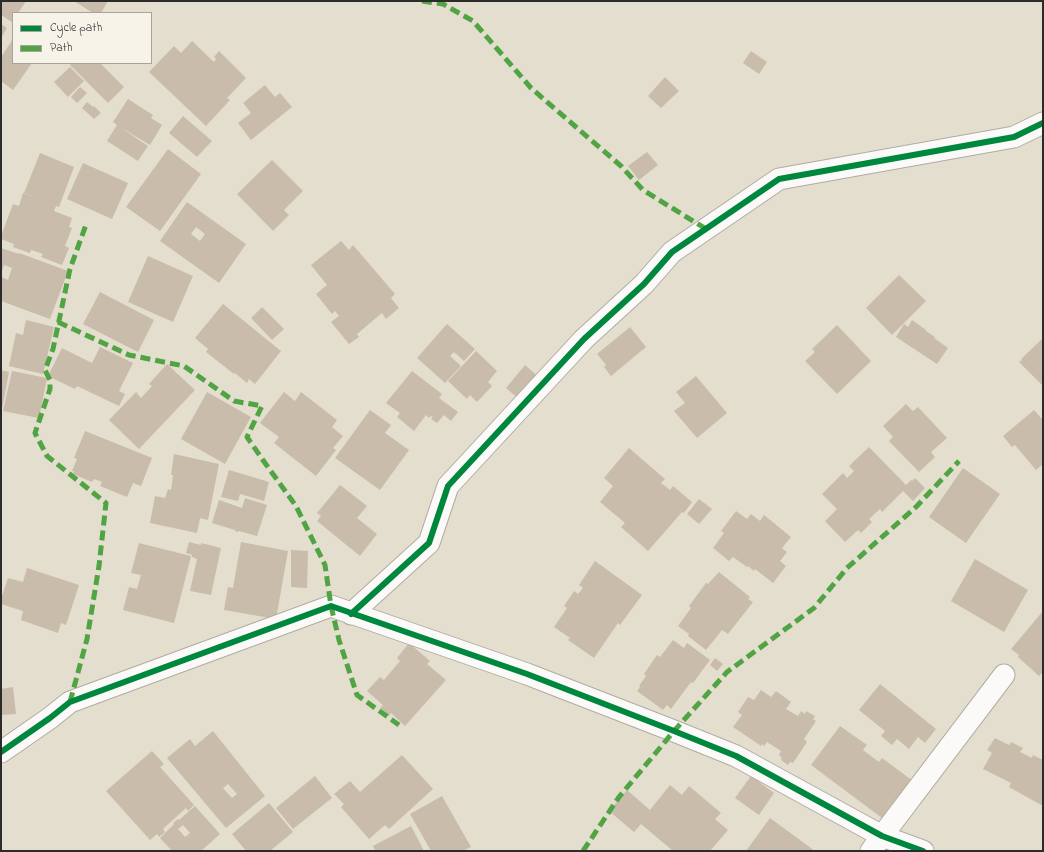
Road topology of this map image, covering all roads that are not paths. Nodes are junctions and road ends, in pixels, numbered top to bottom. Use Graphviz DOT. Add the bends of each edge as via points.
graph roads {
  1 [pos="1043,123"];
  2 [pos="351,614"];
  3 [pos="1004,675"];
  4 [pos="1,752"];
  5 [pos="877,843"];
  6 [pos="923,851"];
  1 -- 2 [label="street" via="1014,137 779,179 672,252 644,284 584,339 448,486 429,543"];
  2 -- 4 [label="street" via="331,606 70,702"];
  2 -- 5 [label="street" via="527,674 736,756"];
  3 -- 5 [label="street"];
  5 -- 6 [label="street"];
}
